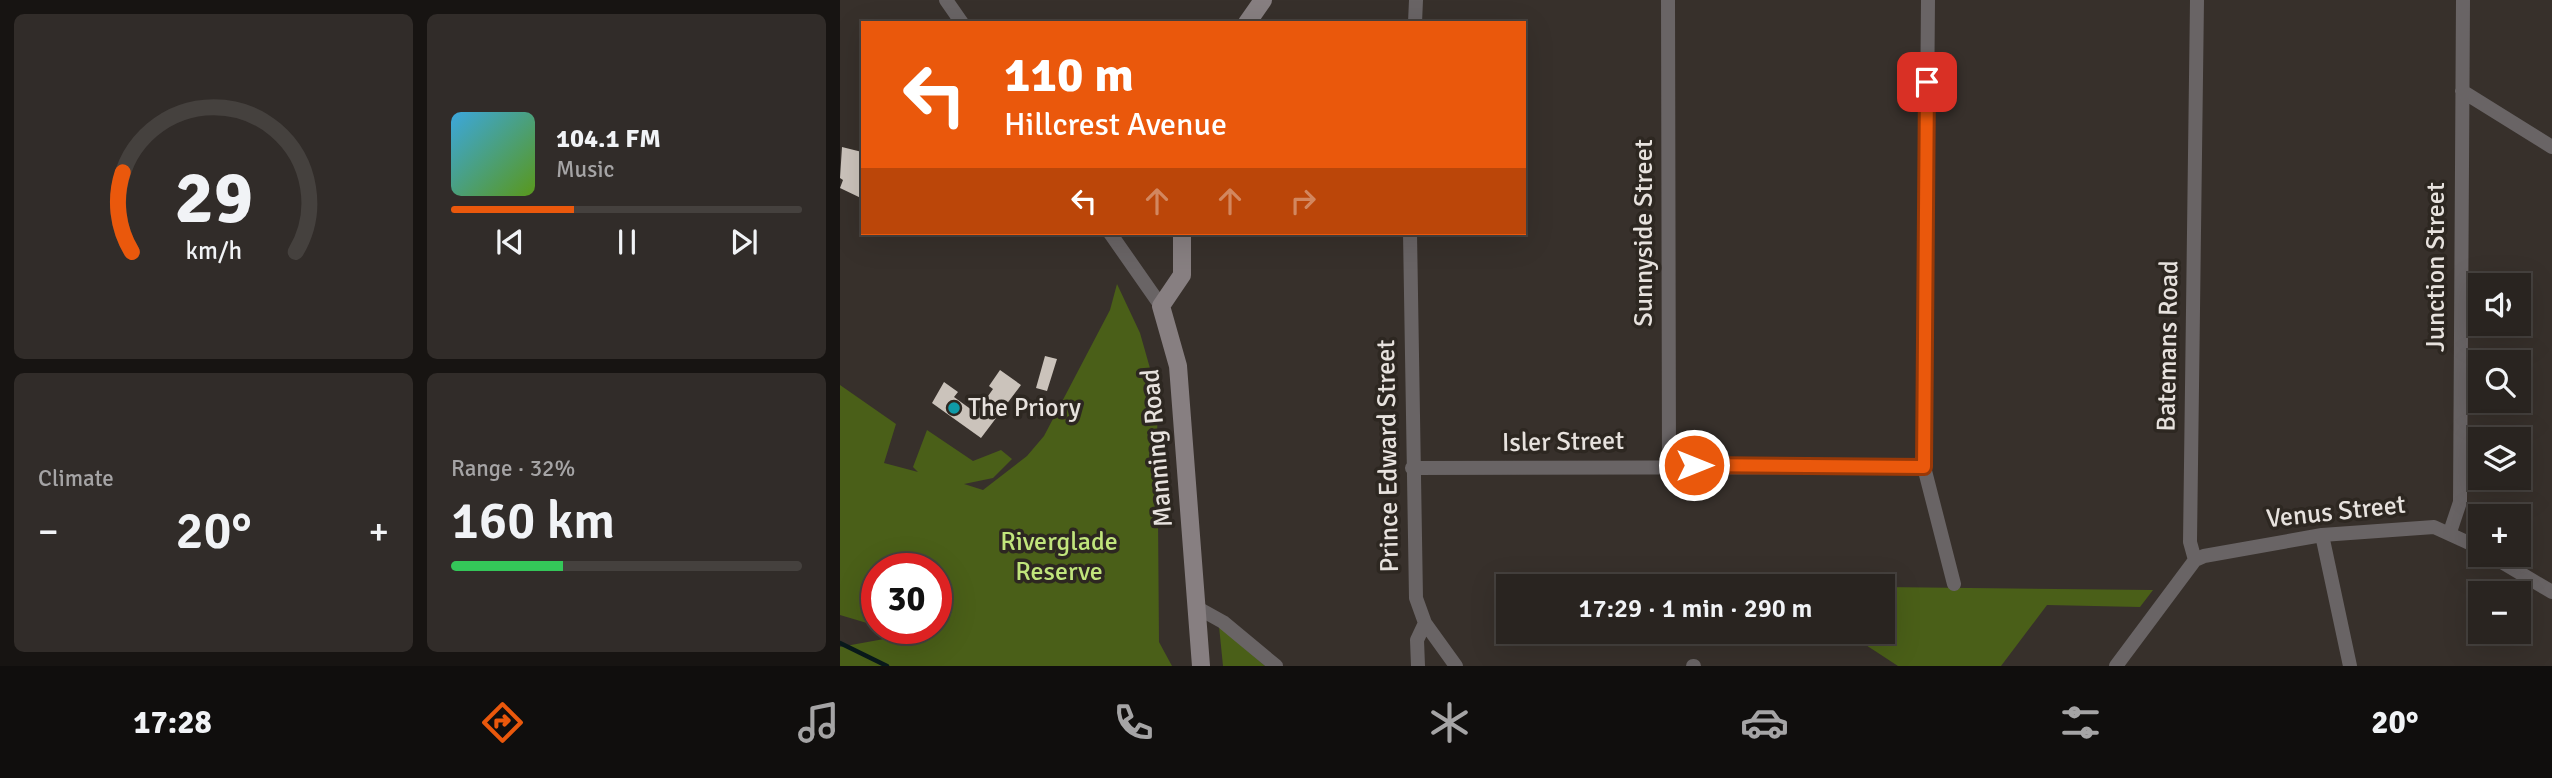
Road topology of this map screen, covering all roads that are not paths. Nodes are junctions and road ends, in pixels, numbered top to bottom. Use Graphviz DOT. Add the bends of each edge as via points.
graph roads {
  1 [pos="946,0"];
  2 [pos="1263,0"];
  3 [pos="1416,0"];
  4 [pos="1668,0"];
  5 [pos="1928,0"];
  6 [pos="2197,0"];
  7 [pos="2463,0"];
  8 [pos="961,21"];
  9 [pos="1248,21"];
  10 [pos="1415,21"];
  11 [pos="2462,91"];
  12 [pos="2552,147"];
  13 [pos="1111,235"];
  14 [pos="1182,235"];
  15 [pos="1410,235"];
  16 [pos="1161,306"];
  17 [pos="1669,465"];
  18 [pos="1924,467"];
  19 [pos="1412,468"];
  20 [pos="2450,532"];
  21 [pos="2322,535"];
  22 [pos="2468,542"];
  23 [pos="2195,560"];
  24 [pos="2510,567"];
  25 [pos="1954,584"];
  26 [pos="2552,592"];
  27 [pos="1196,607"];
  28 [pos="1425,623"];
  29 [pos="1201,666"];
  30 [pos="1276,666"];
  31 [pos="1418,666"];
  32 [pos="1455,666"];
  33 [pos="2116,666"];
  34 [pos="2350,666"];
  1 -- 8 [label="street"];
  2 -- 9 [label="street"];
  3 -- 10 [label="street"];
  4 -- 17 [label="street, Sunnyside Street"];
  5 -- 18 [label="street"];
  6 -- 23 [label="street, Batemans Road" via="2189,542"];
  7 -- 11 [label="street, Junction Street"];
  11 -- 12 [label="street"];
  11 -- 20 [label="street, Junction Street" via="2460,502"];
  13 -- 16 [label="street"];
  14 -- 16 [label="street" via="1182,275"];
  15 -- 19 [label="street, Prince Edward Street"];
  16 -- 27 [label="street, Manning Road" via="1178,366"];
  17 -- 18 [label="street, Isler Street"];
  17 -- 19 [label="street, Isler Street"];
  18 -- 25 [label="street"];
  19 -- 28 [label="street, Prince Edward Street" via="1416,598"];
  20 -- 21 [label="street, Venus Street" via="2434,527"];
  20 -- 22 [label="street, Venus Street"];
  21 -- 23 [label="street, Venus Street"];
  21 -- 34 [label="street"];
  23 -- 33 [label="street"];
  24 -- 26 [label="street"];
  27 -- 29 [label="street, Manning Road"];
  27 -- 30 [label="street" via="1223,622"];
  28 -- 31 [label="street" via="1417,640"];
  28 -- 32 [label="street, Prince Edward Street"];
}
